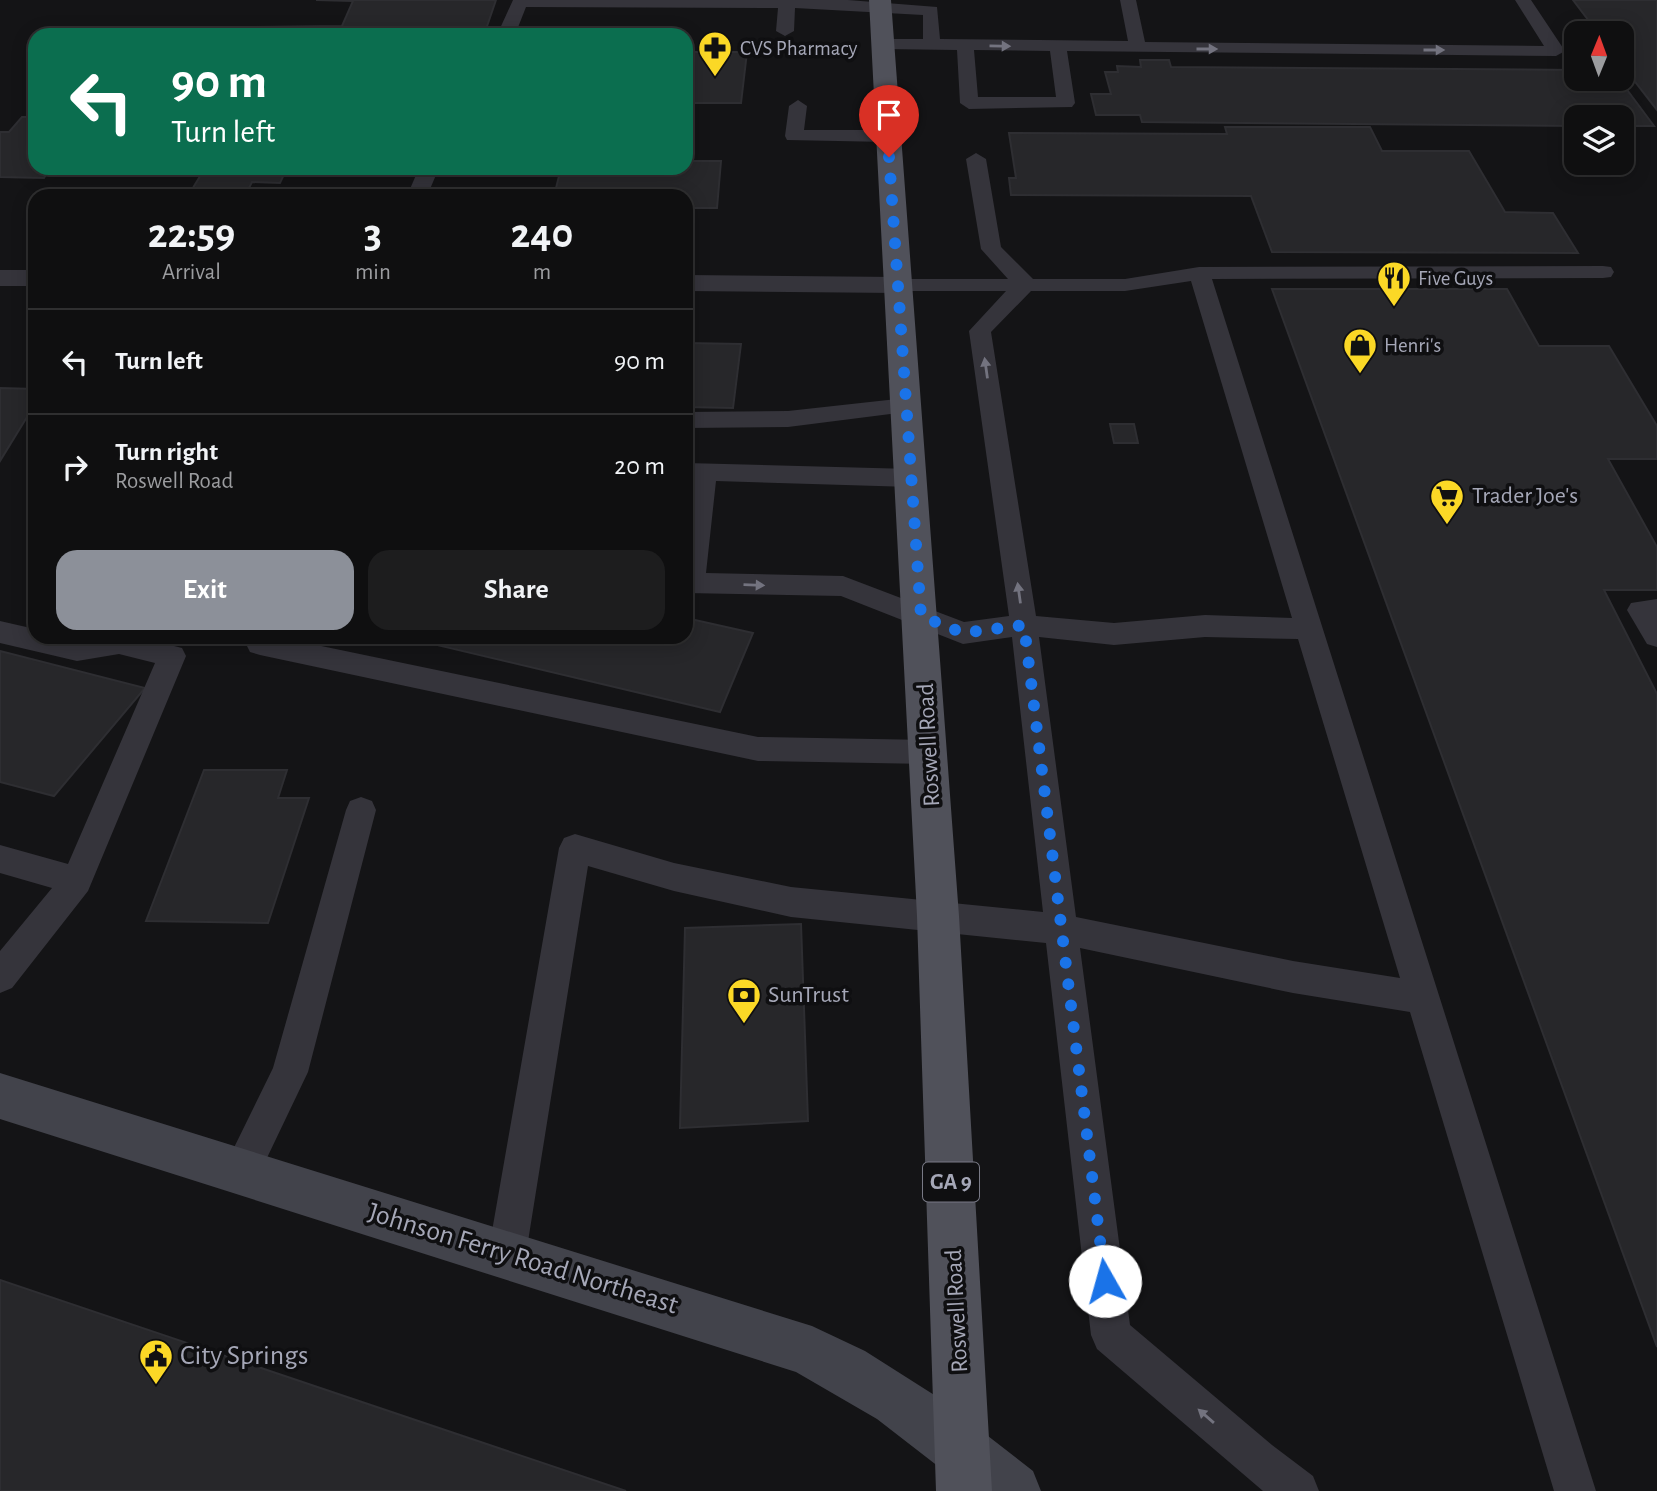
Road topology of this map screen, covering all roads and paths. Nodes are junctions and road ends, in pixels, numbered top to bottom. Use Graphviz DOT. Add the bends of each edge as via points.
graph roads {
  1 [pos="1128,0"];
  2 [pos="1523,0"];
  3 [pos="521,1"];
  4 [pos="787,1"];
  5 [pos="880,4"];
  6 [pos="509,28"];
  7 [pos="785,31"];
  8 [pos="883,44"];
  9 [pos="932,45"];
  10 [pos="965,46"];
  11 [pos="1058,47"];
  12 [pos="1138,48"];
  13 [pos="798,106"];
  14 [pos="888,136"];
  15 [pos="976,159"];
  16 [pos="1603,272"];
  17 [pos="1199,274"];
  18 [pos="693,283"];
  19 [pos="1026,284"];
  20 [pos="897,285"];
  21 [pos="906,406"];
  22 [pos="693,420"];
  23 [pos="695,472"];
  24 [pos="911,478"];
  25 [pos="693,509"];
  26 [pos="693,583"];
  27 [pos="1657,610"];
  28 [pos="921,616"];
  29 [pos="1024,625"];
  30 [pos="1308,629"];
  31 [pos="0,632"];
  32 [pos="1657,636"];
  33 [pos="28,639"];
  34 [pos="51,644"];
  35 [pos="113,644"];
  36 [pos="123,644"];
  37 [pos="260,644"];
  38 [pos="929,752"];
  39 [pos="361,810"];
  40 [pos="0,859"];
  41 [pos="77,881"];
  42 [pos="939,916"];
  43 [pos="1061,929"];
  44 [pos="0,977"];
  45 [pos="1422,998"];
  46 [pos="0,1096"];
  47 [pos="242,1172"];
  48 [pos="507,1254"];
  49 [pos="964,1470"];
  50 [pos="1013,1491"];
  51 [pos="1298,1491"];
  52 [pos="1575,1491"];
  1 -- 12 [label="lane"];
  12 -- 2 [label="lane, one-way" via="1556,51"];
  3 -- 4 [label="lane"];
  3 -- 6 [label="lane"];
  4 -- 5 [label="lane"];
  4 -- 7 [label="lane"];
  5 -- 8 [label="main road, Roswell Road / GA 9"];
  5 -- 9 [label="lane" via="931,11"];
  8 -- 9 [label="lane"];
  8 -- 14 [label="main road, Roswell Road / GA 9"];
  9 -- 10 [label="lane"];
  10 -- 11 [label="lane, one-way"];
  10 -- 11 [label="lane" via="969,103 1066,103"];
  11 -- 12 [label="lane"];
  13 -- 14 [label="lane" via="794,135"];
  14 -- 20 [label="main road, Roswell Road / GA 9"];
  15 -- 19 [label="lane" via="991,249"];
  16 -- 17 [label="lane"];
  17 -- 19 [label="lane" via="1125,285"];
  17 -- 30 [label="lane"];
  18 -- 20 [label="street"];
  19 -- 20 [label="lane"];
  29 -- 19 [label="lane, one-way" via="980,331"];
  20 -- 21 [label="main road, Roswell Road / GA 9"];
  21 -- 22 [label="lane" via="788,419"];
  21 -- 24 [label="main road, Roswell Road / GA 9"];
  23 -- 24 [label="lane"];
  23 -- 25 [label="lane"];
  24 -- 28 [label="main road, Roswell Road / GA 9"];
  26 -- 28 [label="lane, one-way" via="843,586"];
  27 -- 32 [label="lane" via="1641,610"];
  28 -- 29 [label="lane" via="963,633"];
  28 -- 38 [label="main road, Roswell Road / GA 9"];
  29 -- 30 [label="lane" via="1114,634 1205,626"];
  29 -- 43 [label="lane"];
  30 -- 45 [label="lane"];
  31 -- 33 [label="lane"];
  34 -- 35 [label="lane" via="76,650"];
  36 -- 41 [label="lane" via="172,656"];
  37 -- 38 [label="lane" via="758,749"];
  38 -- 42 [label="main road, Roswell Road / GA 9"];
  39 -- 47 [label="lane" via="290,1072"];
  40 -- 41 [label="lane"];
  41 -- 44 [label="lane"];
  42 -- 43 [label="lane"];
  42 -- 48 [label="lane" via="791,902 674,877 575,848"];
  42 -- 49 [label="main road, Roswell Road / GA 9"];
  43 -- 45 [label="lane" via="1293,977"];
  51 -- 43 [label="lane, one-way" via="1111,1335"];
  45 -- 52 [label="lane"];
  46 -- 47 [label="street, Johnson Ferry Road Northeast"];
  47 -- 48 [label="street, Johnson Ferry Road Northeast"];
  48 -- 49 [label="street, Johnson Ferry Road Northeast" via="819,1355 891,1397"];
  49 -- 50 [label="street, Johnson Ferry Road Northeast"];
}
